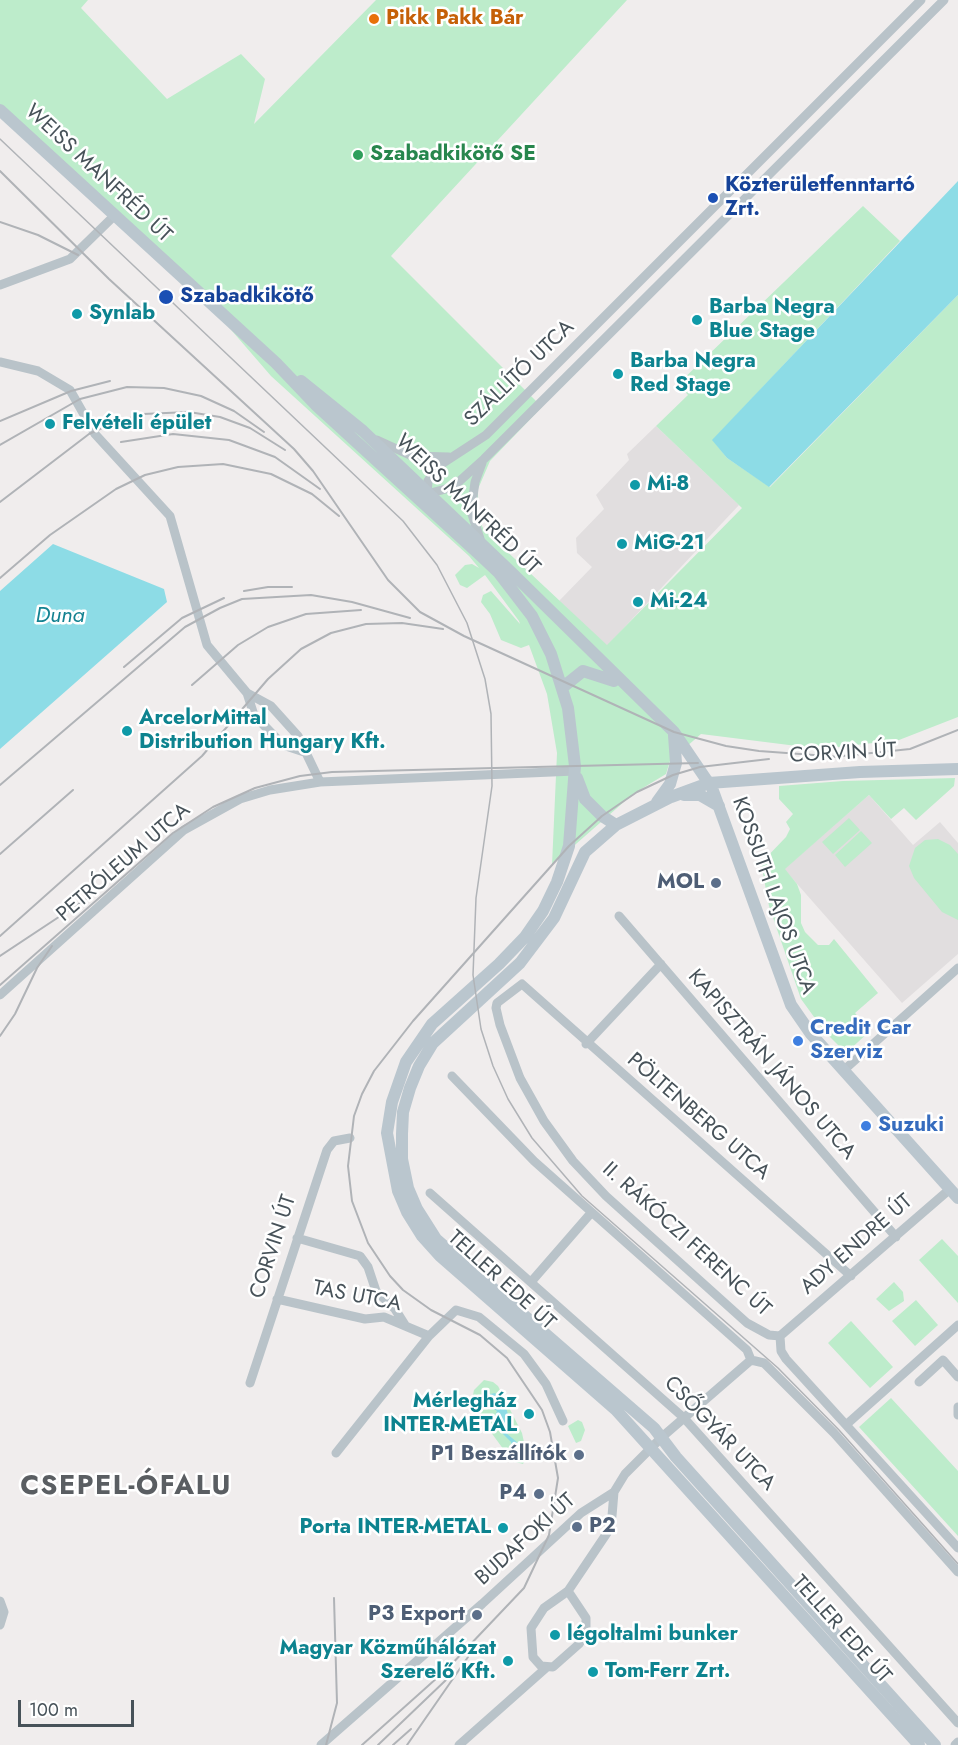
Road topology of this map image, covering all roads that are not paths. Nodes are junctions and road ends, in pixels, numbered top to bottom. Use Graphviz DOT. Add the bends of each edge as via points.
graph roads {
  1 [pos="923,0"];
  2 [pos="944,0"];
  3 [pos="934,10"];
  4 [pos="0,110"];
  5 [pos="791,128"];
  6 [pos="803,139"];
  7 [pos="114,216"];
  8 [pos="692,228"];
  9 [pos="703,239"];
  10 [pos="0,285"];
  11 [pos="609,311"];
  12 [pos="620,322"];
  13 [pos="0,362"];
  14 [pos="276,363"];
  15 [pos="531,390"];
  16 [pos="542,401"];
  17 [pos="363,431"];
  18 [pos="452,457"];
  19 [pos="484,459"];
  20 [pos="405,488"];
  21 [pos="426,494"];
  22 [pos="431,511"];
  23 [pos="484,546"];
  24 [pos="624,685"];
  25 [pos="563,687"];
  26 [pos="247,693"];
  27 [pos="674,732"];
  28 [pos="304,752"];
  29 [pos="699,766"];
  30 [pos="958,770"];
  31 [pos="575,771"];
  32 [pos="731,779"];
  33 [pos="320,782"];
  34 [pos="709,783"];
  35 [pos="671,796"];
  36 [pos="654,805"];
  37 [pos="719,806"];
  38 [pos="616,825"];
  39 [pos="619,916"];
  40 [pos="661,964"];
  41 [pos="958,968"];
  42 [pos="522,984"];
  43 [pos="0,995"];
  44 [pos="586,1044"];
  45 [pos="844,1070"];
  46 [pos="452,1076"];
  47 [pos="350,1138"];
  48 [pos="955,1190"];
  49 [pos="430,1193"];
  50 [pos="591,1213"];
  51 [pos="896,1237"];
  52 [pos="297,1238"];
  53 [pos="851,1276"];
  54 [pos="531,1282"];
  55 [pos="277,1299"];
  56 [pos="405,1324"];
  57 [pos="958,1325"];
  58 [pos="429,1336"];
  59 [pos="780,1336"];
  60 [pos="751,1360"];
  61 [pos="958,1377"];
  62 [pos="919,1382"];
  63 [pos="250,1383"];
  64 [pos="958,1407"];
  65 [pos="958,1415"];
  66 [pos="684,1418"];
  67 [pos="562,1421"];
  68 [pos="847,1424"];
  69 [pos="662,1437"];
  70 [pos="652,1447"];
  71 [pos="336,1453"];
  72 [pos="614,1492"];
  73 [pos="958,1548"];
  74 [pos="958,1572"];
  75 [pos="568,1591"];
  76 [pos="0,1601"];
  77 [pos="0,1625"];
  78 [pos="546,1668"];
  79 [pos="958,1723"];
  80 [pos="321,1745"];
  81 [pos="459,1745"];
  82 [pos="919,1745"];
  83 [pos="935,1745"];
  1 -- 3 [label="street, SZÁLLÍTÓ UTCA"];
  1 -- 5 [label="street, SZÁLLÍTÓ UTCA"];
  2 -- 3 [label="street, SZÁLLÍTÓ UTCA"];
  3 -- 6 [label="street, SZÁLLÍTÓ UTCA"];
  4 -- 7 [label="main road, WEISS MANFRÉD ÚT"];
  5 -- 6 [label="street"];
  5 -- 8 [label="street, SZÁLLÍTÓ UTCA"];
  6 -- 9 [label="street, SZÁLLÍTÓ UTCA"];
  7 -- 10 [label="street" via="70,259"];
  7 -- 14 [label="main road, WEISS MANFRÉD ÚT"];
  8 -- 9 [label="street"];
  8 -- 11 [label="street, SZÁLLÍTÓ UTCA"];
  9 -- 12 [label="street, SZÁLLÍTÓ UTCA"];
  11 -- 12 [label="street"];
  11 -- 15 [label="street, SZÁLLÍTÓ UTCA"];
  12 -- 16 [label="street, SZÁLLÍTÓ UTCA"];
  13 -- 26 [label="street" via="38,371 72,391 95,434 170,516 204,639"];
  14 -- 17 [label="main road, WEISS MANFRÉD ÚT"];
  14 -- 20 [label="main road, WEISS MANFRÉD ÚT"];
  15 -- 16 [label="street"];
  15 -- 18 [label="street, SZÁLLÍTÓ UTCA" via="486,435"];
  16 -- 19 [label="street, SZÁLLÍTÓ UTCA"];
  17 -- 18 [label="street" via="412,456"];
  17 -- 21 [label="main road, WEISS MANFRÉD ÚT"];
  18 -- 21 [label="street, SZÁLLÍTÓ UTCA" via="432,474"];
  19 -- 21 [label="street, SZÁLLÍTÓ UTCA" via="453,488"];
  19 -- 23 [label="street, SZÁLLÍTÓ UTCA" via="475,482 471,511 474,528"];
  20 -- 21 [label="street"];
  20 -- 22 [label="main road, WEISS MANFRÉD ÚT"];
  21 -- 22 [label="street"];
  21 -- 23 [label="main road, WEISS MANFRÉD ÚT"];
  22 -- 25 [label="main road, WEISS MANFRÉD ÚT" via="520,598 546,640"];
  23 -- 24 [label="main road, WEISS MANFRÉD ÚT"];
  24 -- 25 [label="main road, WEISS MANFRÉD ÚT" via="583,670"];
  24 -- 27 [label="main road, WEISS MANFRÉD ÚT"];
  25 -- 31 [label="main road, WEISS MANFRÉD ÚT"];
  26 -- 28 [label="street" via="271,706 298,736"];
  26 -- 28 [label="street" via="254,715 283,745"];
  27 -- 29 [label="main road, WEISS MANFRÉD ÚT"];
  27 -- 36 [label="main road" via="676,763 670,784"];
  28 -- 33 [label="street"];
  29 -- 32 [label="main road" via="715,776"];
  29 -- 34 [label="main road, KOSSUTH LAJOS UTCA"];
  30 -- 32 [label="main road, CORVIN ÚT"];
  31 -- 33 [label="street, PETRÓLEUM UTCA"];
  31 -- 38 [label="main road" via="585,799"];
  31 -- 70 [label="main road, TELLER EDE ÚT" via="569,846 543,911 499,964 445,1010 419,1039 398,1082 387,1132 398,1191 422,1236"];
  32 -- 34 [label="main road"];
  32 -- 37 [label="main road" via="720,793"];
  33 -- 43 [label="street, PETRÓLEUM UTCA" via="240,799 184,830"];
  34 -- 35 [label="main road"];
  34 -- 37 [label="main road, KOSSUTH LAJOS UTCA"];
  35 -- 36 [label="main road"];
  35 -- 37 [label="main road" via="700,795"];
  36 -- 38 [label="main road"];
  37 -- 45 [label="main road, KOSSUTH LAJOS UTCA" via="791,1005"];
  38 -- 69 [label="main road, TELLER EDE ÚT" via="585,852 554,918 520,963 433,1043 419,1066 403,1112 402,1158 408,1188 426,1225 441,1244 641,1414"];
  39 -- 40 [label="street, KAPISZTRÁN JÁNOS UTCA"];
  40 -- 44 [label="street"];
  40 -- 51 [label="street, KAPISZTRÁN JÁNOS UTCA"];
  41 -- 45 [label="street"];
  42 -- 44 [label="street, PÖLTENBERG UTCA"];
  42 -- 59 [label="street, II. RÁKÓCZI FERENC ÚT" via="496,1008 520,1078 557,1140 606,1196 738,1316 759,1330"];
  44 -- 53 [label="street, PÖLTENBERG UTCA"];
  45 -- 48 [label="main road, KOSSUTH LAJOS UTCA"];
  46 -- 50 [label="street, II. RÁKÓCZI FERENC ÚT"];
  47 -- 52 [label="street, CORVIN ÚT" via="334,1141 327,1150"];
  48 -- 51 [label="street, ADY ENDRE ÚT"];
  49 -- 54 [label="street, CSŐGYÁR UTCA"];
  50 -- 54 [label="street"];
  50 -- 60 [label="street, II. RÁKÓCZI FERENC ÚT" via="747,1350"];
  51 -- 53 [label="street, ADY ENDRE ÚT"];
  52 -- 55 [label="street, CORVIN ÚT"];
  52 -- 56 [label="street" via="360,1256 376,1291"];
  53 -- 59 [label="street, ADY ENDRE ÚT"];
  54 -- 66 [label="street, CSŐGYÁR UTCA"];
  55 -- 56 [label="street, TAS UTCA"];
  55 -- 63 [label="street, CORVIN ÚT"];
  56 -- 58 [label="street, TAS UTCA"];
  57 -- 68 [label="street"];
  58 -- 67 [label="street" via="456,1310 479,1317 524,1354 546,1384"];
  58 -- 71 [label="street"];
  59 -- 68 [label="street, II. RÁKÓCZI FERENC ÚT" via="786,1359"];
  60 -- 66 [label="street, BUDAFOKI ÚT"];
  60 -- 74 [label="street, II. RÁKÓCZI FERENC ÚT" via="764,1363 834,1433"];
  61 -- 62 [label="street" via="943,1360"];
  64 -- 65 [label="street"];
  66 -- 69 [label="street, BUDAFOKI ÚT"];
  66 -- 79 [label="street, CSŐGYÁR UTCA"];
  68 -- 73 [label="street, II. RÁKÓCZI FERENC ÚT"];
  69 -- 70 [label="street, BUDAFOKI ÚT"];
  69 -- 83 [label="main road, TELLER EDE ÚT"];
  70 -- 72 [label="street, BUDAFOKI ÚT" via="625,1474"];
  70 -- 82 [label="main road, TELLER EDE ÚT"];
  72 -- 75 [label="street" via="607,1533"];
  72 -- 80 [label="street, BUDAFOKI ÚT" via="581,1513"];
  75 -- 78 [label="street" via="544,1608 531,1628 533,1657"];
  75 -- 78 [label="street" via="586,1618 586,1634 553,1667"];
  76 -- 77 [label="street" via="4,1612"];
  78 -- 81 [label="street"];
}
